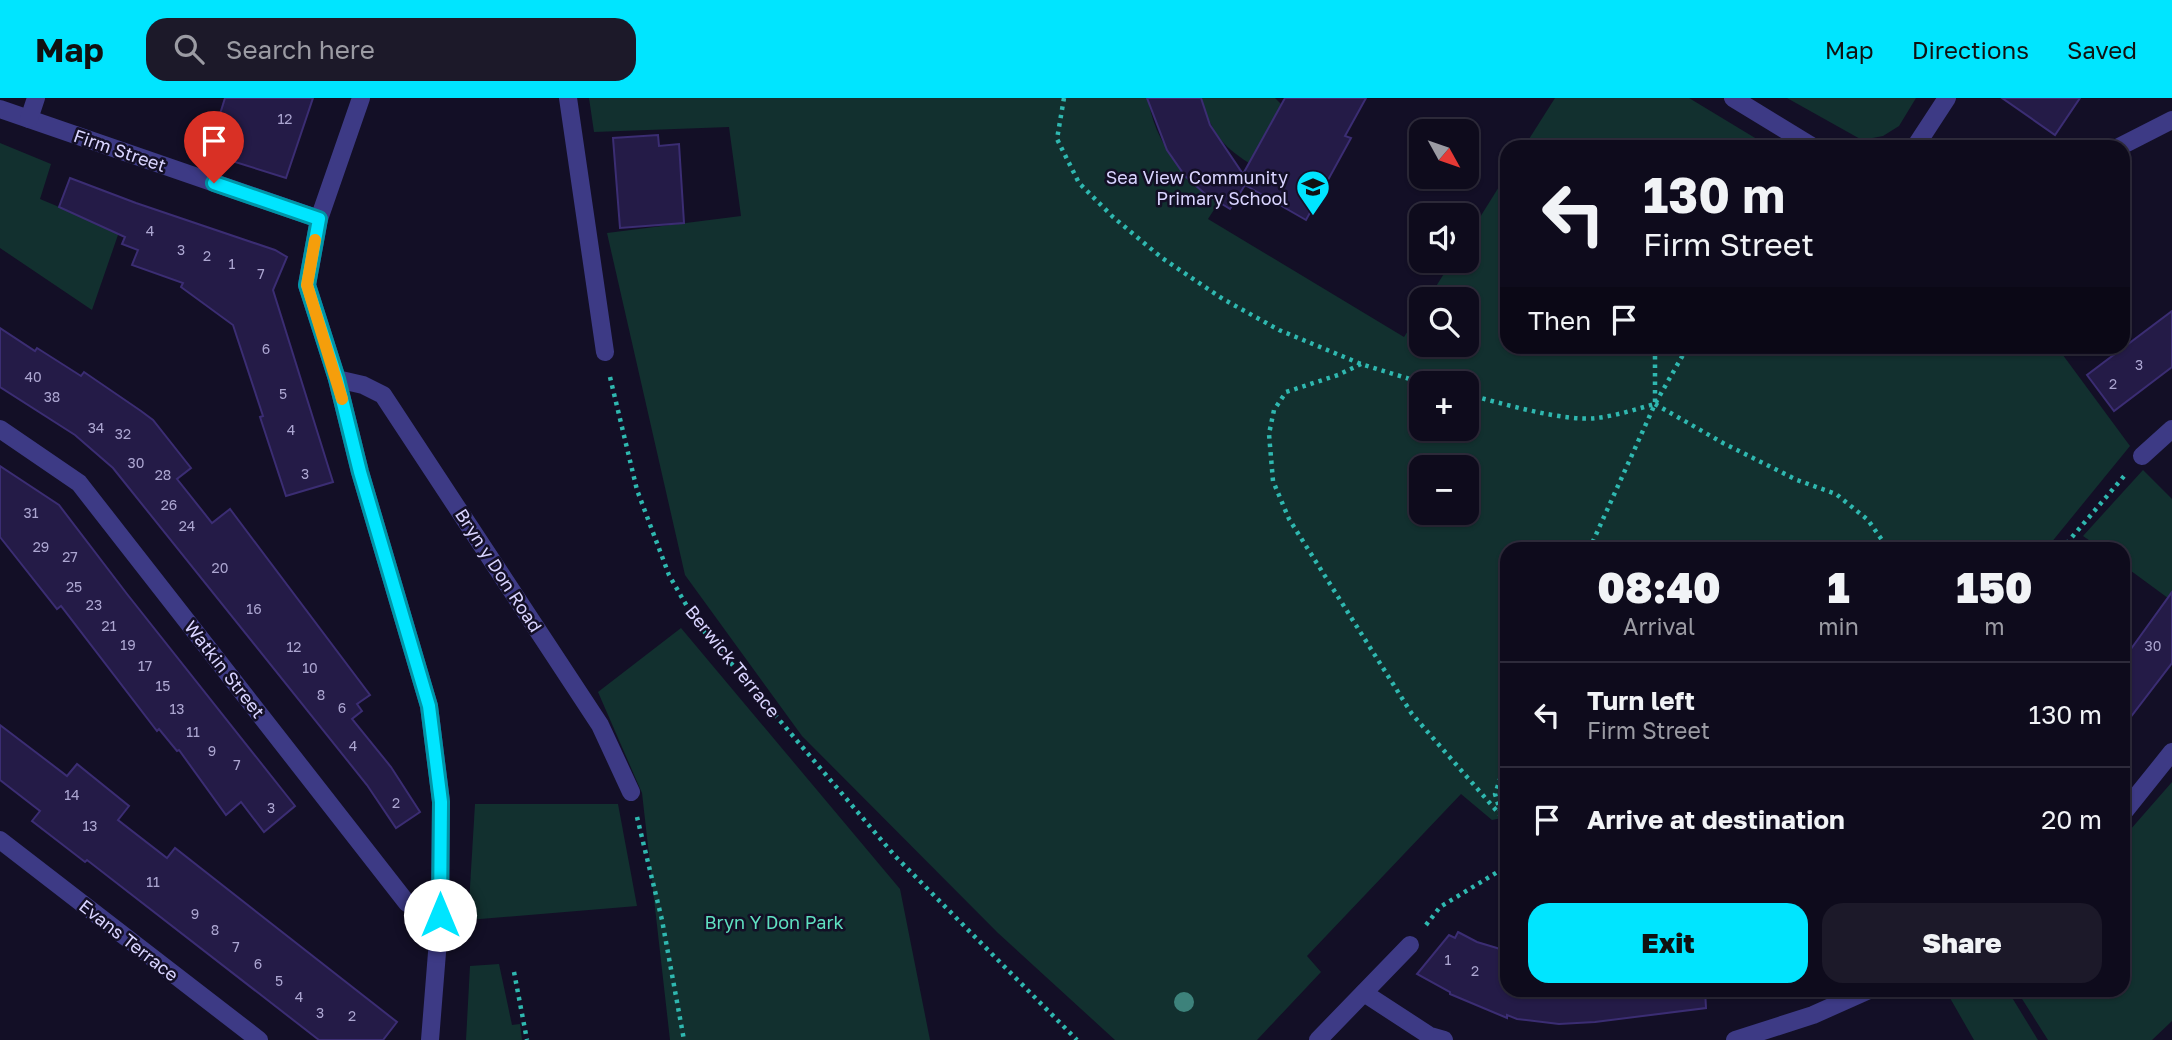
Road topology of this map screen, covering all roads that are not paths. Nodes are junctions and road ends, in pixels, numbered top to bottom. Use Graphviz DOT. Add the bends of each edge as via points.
graph roads {
  1 [pos="36,98"];
  2 [pos="360,98"];
  3 [pos="568,98"];
  4 [pos="1733,98"];
  5 [pos="1947,98"];
  6 [pos="0,109"];
  7 [pos="29,119"];
  8 [pos="2172,120"];
  9 [pos="1802,140"];
  10 [pos="1920,140"];
  11 [pos="2130,141"];
  12 [pos="319,219"];
  13 [pos="605,352"];
  14 [pos="337,379"];
  15 [pos="0,429"];
  16 [pos="2172,429"];
  17 [pos="2141,456"];
  18 [pos="2172,752"];
  19 [pos="631,792"];
  20 [pos="2130,804"];
  21 [pos="0,840"];
  22 [pos="440,915"];
  23 [pos="1410,945"];
  24 [pos="1363,993"];
  25 [pos="1853,997"];
  26 [pos="259,1040"];
  27 [pos="430,1040"];
  28 [pos="1318,1040"];
  29 [pos="1444,1040"];
  30 [pos="1735,1040"];
  1 -- 7 [label="street"];
  2 -- 12 [label="street"];
  3 -- 13 [label="street"];
  4 -- 9 [label="street"];
  5 -- 10 [label="street"];
  6 -- 7 [label="street, Firm Street"];
  7 -- 12 [label="street, Firm Street"];
  8 -- 11 [label="street"];
  12 -- 14 [label="street" via="307,285"];
  14 -- 19 [label="street, Bryn y Don Road" via="383,395 600,725"];
  14 -- 22 [label="street" via="429,706 441,802"];
  15 -- 22 [label="street, Watkin Street" via="79,483 407,903"];
  16 -- 17 [label="street"];
  18 -- 20 [label="street"];
  21 -- 26 [label="street, Evans Terrace"];
  22 -- 27 [label="street"];
  23 -- 24 [label="street"];
  24 -- 28 [label="street"];
  24 -- 29 [label="street" via="1430,1036"];
  25 -- 30 [label="street"];
}
